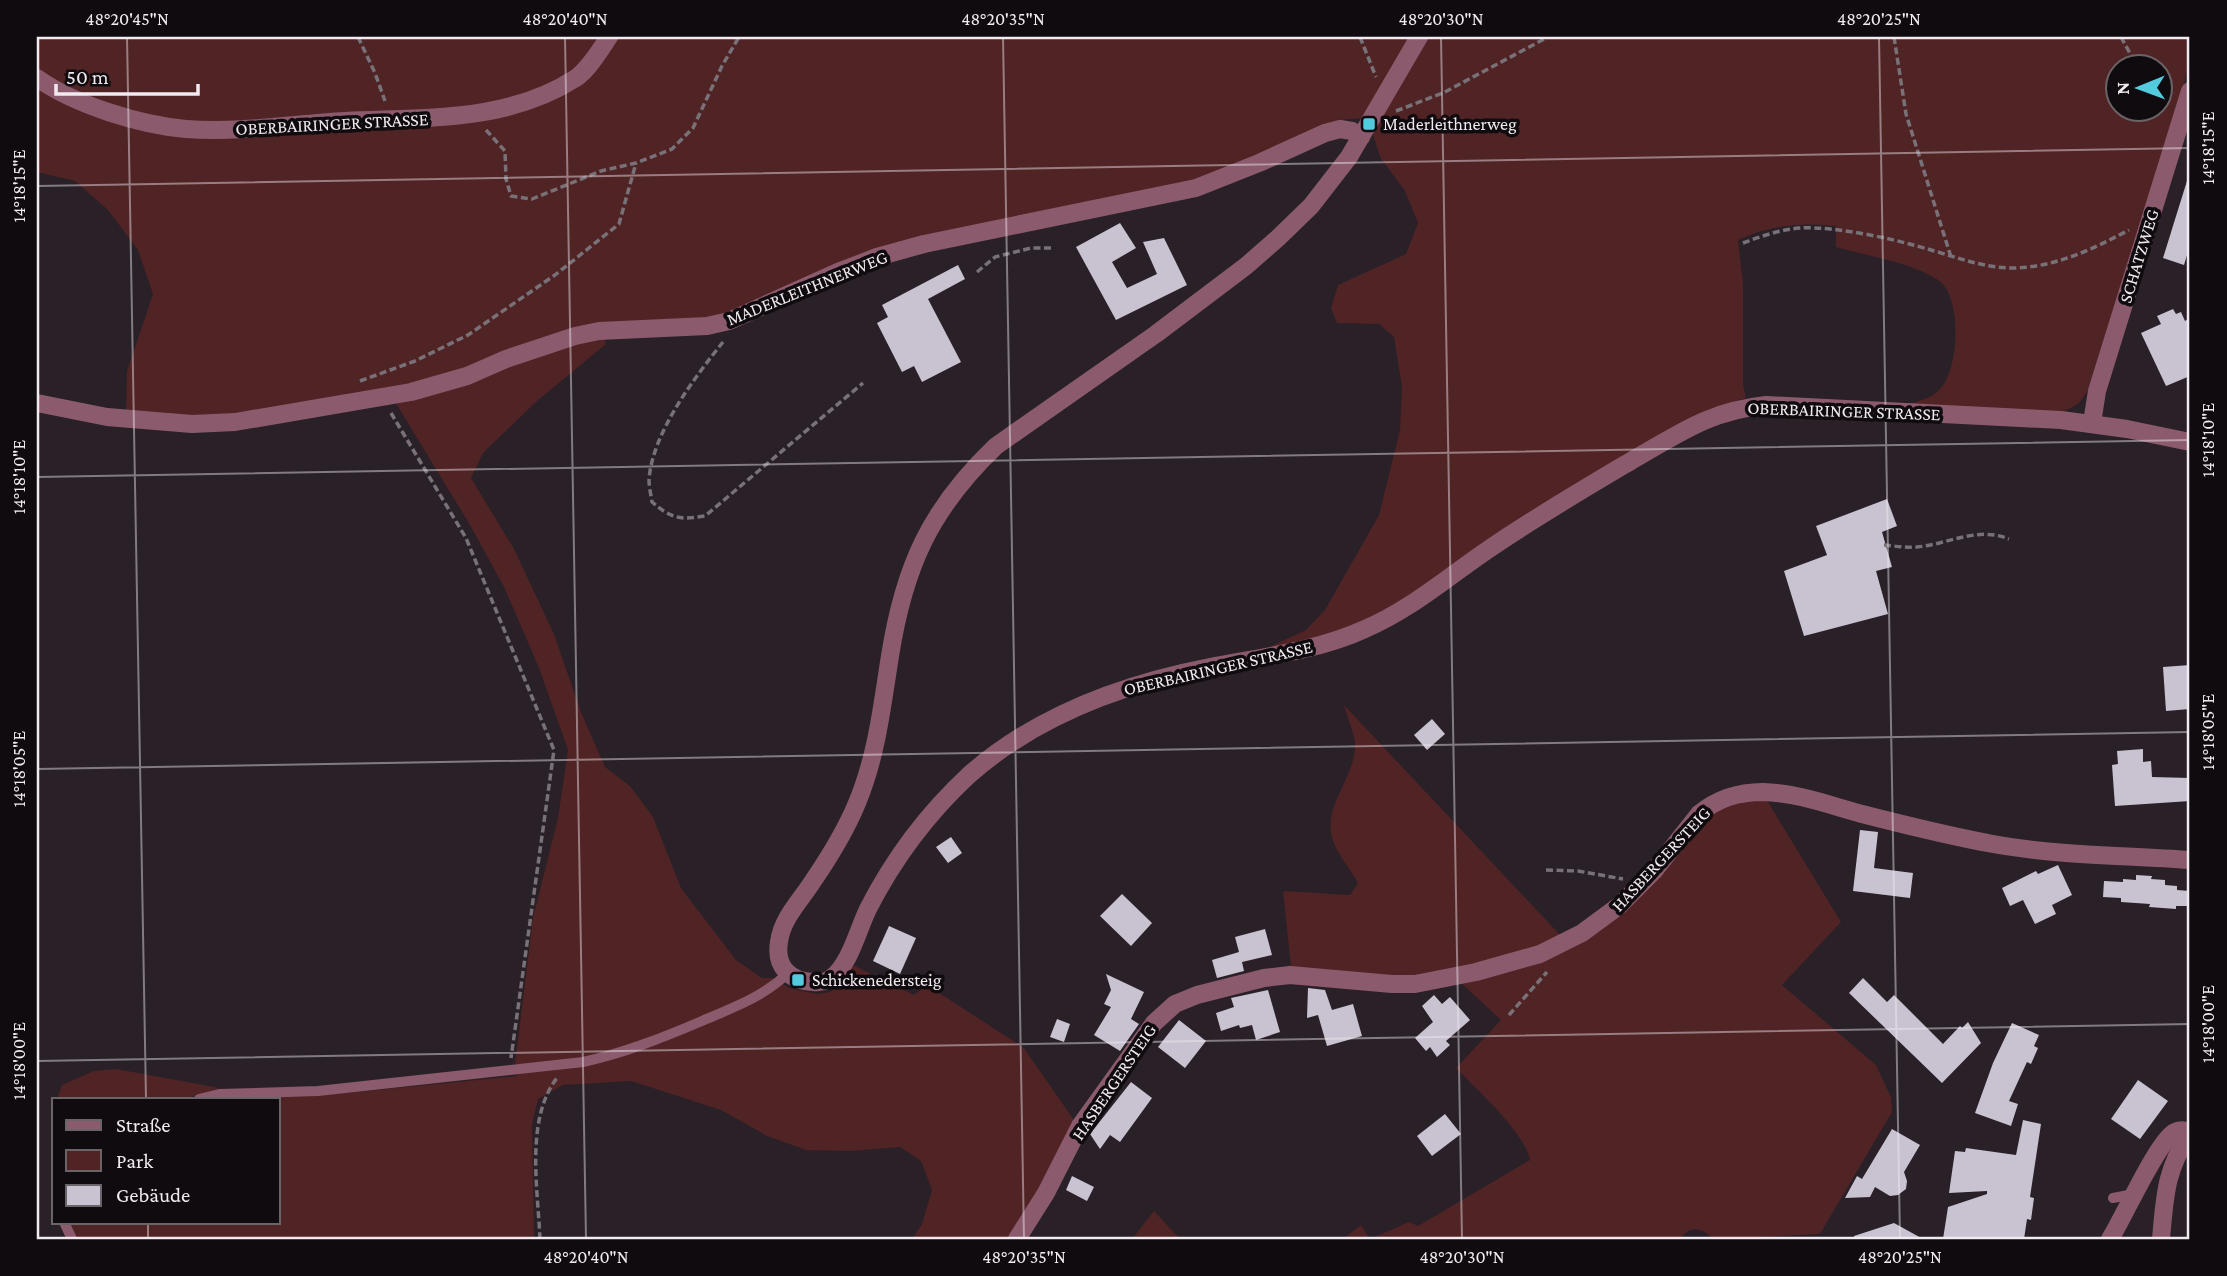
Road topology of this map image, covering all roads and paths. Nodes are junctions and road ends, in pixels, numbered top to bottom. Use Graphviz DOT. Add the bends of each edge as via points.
graph roads {
  1 [pos="358,37"];
  2 [pos="608,37"];
  3 [pos="739,37"];
  4 [pos="1360,37"];
  5 [pos="1419,37"];
  6 [pos="1548,37"];
  7 [pos="1894,37"];
  8 [pos="37,78"];
  9 [pos="2190,91"];
  10 [pos="1384,98"];
  11 [pos="1374,114"];
  12 [pos="391,120"];
  13 [pos="485,129"];
  14 [pos="1361,136"];
  15 [pos="636,163"];
  16 [pos="2148,226"];
  17 [pos="1743,243"];
  18 [pos="1052,248"];
  19 [pos="1951,257"];
  20 [pos="977,272"];
  21 [pos="739,316"];
  22 [pos="354,382"];
  23 [pos="863,383"];
  24 [pos="382,397"];
  25 [pos="37,403"];
  26 [pos="2092,423"];
  27 [pos="2190,442"];
  28 [pos="2009,539"];
  29 [pos="1884,545"];
  30 [pos="2190,860"];
  31 [pos="1546,870"];
  32 [pos="1642,884"];
  33 [pos="1552,967"];
  34 [pos="787,974"];
  35 [pos="1509,1015"];
  36 [pos="567,1065"];
  37 [pos="509,1070"];
  38 [pos="203,1098"];
  39 [pos="2190,1133"];
  40 [pos="2136,1194"];
  41 [pos="2113,1198"];
  42 [pos="540,1239"];
  43 [pos="1017,1239"];
  44 [pos="2110,1239"];
  45 [pos="2161,1239"];
  1 -- 12 [label="path"];
  2 -- 12 [label="street, OBERBAIRINGER STRASSE" via="578,77 543,95 470,116"];
  3 -- 15 [label="path" via="694,128 672,149"];
  4 -- 10 [label="path"];
  5 -- 10 [label="street"];
  6 -- 11 [label="path" via="1443,93 1401,110"];
  7 -- 19 [label="path" via="1906,114"];
  8 -- 12 [label="street, OBERBAIRINGER STRASSE" via="112,113 186,129"];
  9 -- 16 [label="street, SCHATZWEG"];
  10 -- 11 [label="street"];
  11 -- 14 [label="street"];
  13 -- 15 [label="path" via="505,151 511,196 532,199 601,171"];
  14 -- 21 [label="street, MADERLEITHNERWEG" via="1340,129 1196,188 877,257"];
  14 -- 34 [label="street" via="1311,206 1246,266 996,446 950,495 916,553 905,584 877,739 855,809 782,930 779,961"];
  15 -- 22 [label="path" via="619,224 555,275 468,335 415,361"];
  16 -- 19 [label="path" via="2133,227 2080,254 2039,266 1980,265"];
  16 -- 26 [label="street, SCHATZWEG"];
  17 -- 19 [label="path" via="1788,230 1821,229"];
  18 -- 20 [label="path" via="995,257"];
  21 -- 23 [label="path" via="666,426 654,456 649,481 652,502 666,514 684,520 705,516"];
  21 -- 24 [label="street, MADERLEITHNERWEG" via="707,326 575,336 436,386"];
  24 -- 25 [label="street, MADERLEITHNERWEG" via="234,422 192,424 107,417"];
  24 -- 37 [label="path" via="466,538 554,750"];
  26 -- 27 [label="street, OBERBAIRINGER STRASSE"];
  26 -- 34 [label="street, OBERBAIRINGER STRASSE" via="1778,405 1713,415 1579,491 1415,602 1367,629 1319,645 1127,687 1032,729 972,773 920,826 881,885 832,978 811,982"];
  28 -- 29 [label="path" via="1990,533 1919,547"];
  30 -- 32 [label="street, HASBERGERSTEIG" via="2095,856 1994,844 1798,795 1744,793 1699,814"];
  31 -- 32 [label="path" via="1603,874"];
  32 -- 43 [label="street, HASBERGERSTEIG" via="1564,943 1476,972 1415,984 1290,975 1238,984 1175,1004 1154,1023 1080,1126"];
  33 -- 35 [label="path"];
  34 -- 36 [label="lane" via="772,989 659,1039"];
  36 -- 37 [label="lane"];
  36 -- 42 [label="path" via="542,1104 537,1134"];
  37 -- 38 [label="lane" via="318,1091"];
  39 -- 40 [label="street" via="2175,1132 2166,1138"];
  39 -- 45 [label="street" via="2169,1174"];
  40 -- 41 [label="lane"];
  40 -- 44 [label="street"];
}
